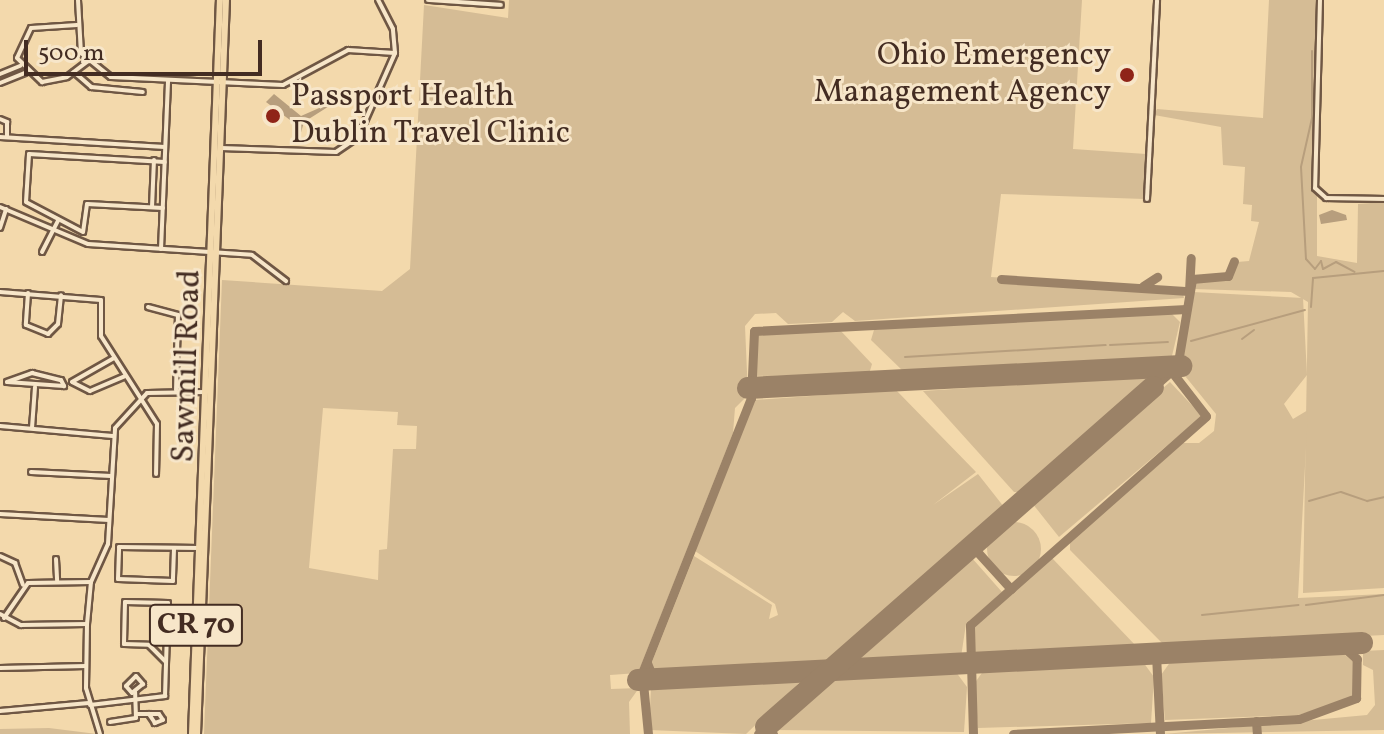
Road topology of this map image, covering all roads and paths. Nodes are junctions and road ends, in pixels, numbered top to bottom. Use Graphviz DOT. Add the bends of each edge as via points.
graph roads {
  1 [pos="78,0"];
  2 [pos="223,0"];
  3 [pos="378,0"];
  4 [pos="464,0"];
  5 [pos="1157,0"];
  6 [pos="1320,0"];
  7 [pos="430,1"];
  8 [pos="501,5"];
  9 [pos="77,25"];
  10 [pos="395,53"];
  11 [pos="87,62"];
  12 [pos="20,66"];
  13 [pos="74,72"];
  14 [pos="25,73"];
  15 [pos="0,74"];
  16 [pos="168,80"];
  17 [pos="0,83"];
  18 [pos="220,83"];
  19 [pos="143,92"];
  20 [pos="0,119"];
  21 [pos="0,137"];
  22 [pos="7,137"];
  23 [pos="165,147"];
  24 [pos="221,148"];
  25 [pos="154,160"];
  26 [pos="165,160"];
  27 [pos="1147,199"];
  28 [pos="1384,199"];
  29 [pos="0,207"];
  30 [pos="152,207"];
  31 [pos="163,208"];
  32 [pos="6,209"];
  33 [pos="58,221"];
  34 [pos="0,228"];
  35 [pos="52,231"];
  36 [pos="161,249"];
  37 [pos="42,252"];
  38 [pos="214,252"];
  39 [pos="286,281"];
  40 [pos="0,292"];
  41 [pos="28,293"];
  42 [pos="61,295"];
  43 [pos="148,307"];
  44 [pos="114,358"];
  45 [pos="125,376"];
  46 [pos="35,387"];
  47 [pos="176,390"];
  48 [pos="208,392"];
  49 [pos="138,398"];
  50 [pos="0,426"];
  51 [pos="32,428"];
  52 [pos="113,436"];
  53 [pos="31,472"];
  54 [pos="156,474"];
  55 [pos="111,476"];
  56 [pos="0,514"];
  57 [pos="109,520"];
  58 [pos="202,548"];
  59 [pos="174,549"];
  60 [pos="0,556"];
  61 [pos="56,559"];
  62 [pos="57,581"];
  63 [pos="91,582"];
  64 [pos="23,585"];
  65 [pos="2,616"];
  66 [pos="87,624"];
  67 [pos="166,662"];
  68 [pos="86,666"];
  69 [pos="0,668"];
  70 [pos="135,692"];
  71 [pos="136,702"];
  72 [pos="90,704"];
  73 [pos="0,711"];
  74 [pos="136,714"];
  75 [pos="149,714"];
  76 [pos="110,722"];
  77 [pos="100,734"];
  78 [pos="194,734"];
  1 -- 9 [label="street"];
  2 -- 18 [label="main road, Sawmill Road / CR 70"];
  3 -- 10 [label="street" via="392,24"];
  4 -- 7 [label="street"];
  4 -- 8 [label="street"];
  5 -- 27 [label="street"];
  6 -- 28 [label="street" via="1314,184 1326,198"];
  9 -- 11 [label="street"];
  9 -- 12 [label="street" via="27,31 18,45"];
  10 -- 18 [label="street" via="348,50 284,85"];
  10 -- 24 [label="street" via="371,121 343,150"];
  11 -- 13 [label="street"];
  11 -- 16 [label="street" via="111,77"];
  12 -- 14 [label="street"];
  12 -- 15 [label="street"];
  13 -- 14 [label="street" via="47,82"];
  13 -- 19 [label="street" via="91,87"];
  14 -- 17 [label="street"];
  16 -- 18 [label="street"];
  16 -- 23 [label="street"];
  18 -- 24 [label="main road, Sawmill Road / CR 70"];
  18 -- 38 [label="main road, Sawmill Road / CR 70"];
  20 -- 22 [label="street" via="7,122"];
  21 -- 22 [label="street"];
  22 -- 23 [label="street"];
  23 -- 26 [label="street"];
  24 -- 38 [label="main road, Sawmill Road / CR 70"];
  25 -- 26 [label="street"];
  25 -- 30 [label="street"];
  25 -- 33 [label="street" via="29,154 26,204"];
  26 -- 31 [label="street"];
  29 -- 32 [label="street"];
  30 -- 31 [label="street"];
  30 -- 33 [label="street" via="87,204 83,232"];
  31 -- 36 [label="street"];
  32 -- 34 [label="street"];
  32 -- 35 [label="street"];
  33 -- 35 [label="street"];
  35 -- 36 [label="street" via="88,244"];
  35 -- 37 [label="street"];
  36 -- 38 [label="street"];
  38 -- 39 [label="street" via="257,257"];
  38 -- 48 [label="main road, Sawmill Road / CR 70"];
  40 -- 41 [label="street"];
  41 -- 42 [label="street"];
  41 -- 42 [label="street" via="26,325 37,333 58,324"];
  42 -- 44 [label="street" via="101,300 101,335"];
  43 -- 47 [label="street" via="178,315"];
  44 -- 45 [label="street"];
  44 -- 45 [label="street" via="71,380 90,391"];
  45 -- 49 [label="street"];
  46 -- 46 [label="street" via="59,389 64,384 32,373 7,380"];
  46 -- 51 [label="street"];
  47 -- 48 [label="street"];
  47 -- 49 [label="street"];
  48 -- 58 [label="main road, Sawmill Road / CR 70"];
  49 -- 52 [label="street"];
  49 -- 54 [label="street" via="157,426"];
  50 -- 51 [label="street"];
  51 -- 52 [label="street"];
  52 -- 55 [label="street"];
  53 -- 55 [label="street"];
  55 -- 57 [label="street"];
  56 -- 57 [label="street"];
  57 -- 63 [label="street" via="107,551"];
  58 -- 59 [label="street"];
  58 -- 78 [label="main road, Sawmill Road / CR 70"];
  59 -- 59 [label="street" via="173,581 118,579 119,547"];
  60 -- 64 [label="street" via="15,563"];
  61 -- 62 [label="street"];
  62 -- 63 [label="street"];
  62 -- 64 [label="street"];
  63 -- 66 [label="street"];
  64 -- 65 [label="street"];
  65 -- 66 [label="street" via="21,625"];
  66 -- 68 [label="street"];
  67 -- 67 [label="street" via="149,645 124,644 125,602 168,603"];
  67 -- 71 [label="street" via="165,688 153,702"];
  68 -- 69 [label="street"];
  68 -- 72 [label="street"];
  70 -- 71 [label="street"];
  71 -- 72 [label="street"];
  71 -- 74 [label="street"];
  72 -- 73 [label="street"];
  72 -- 77 [label="street"];
  74 -- 75 [label="street"];
  74 -- 76 [label="street" via="129,723"];
}
